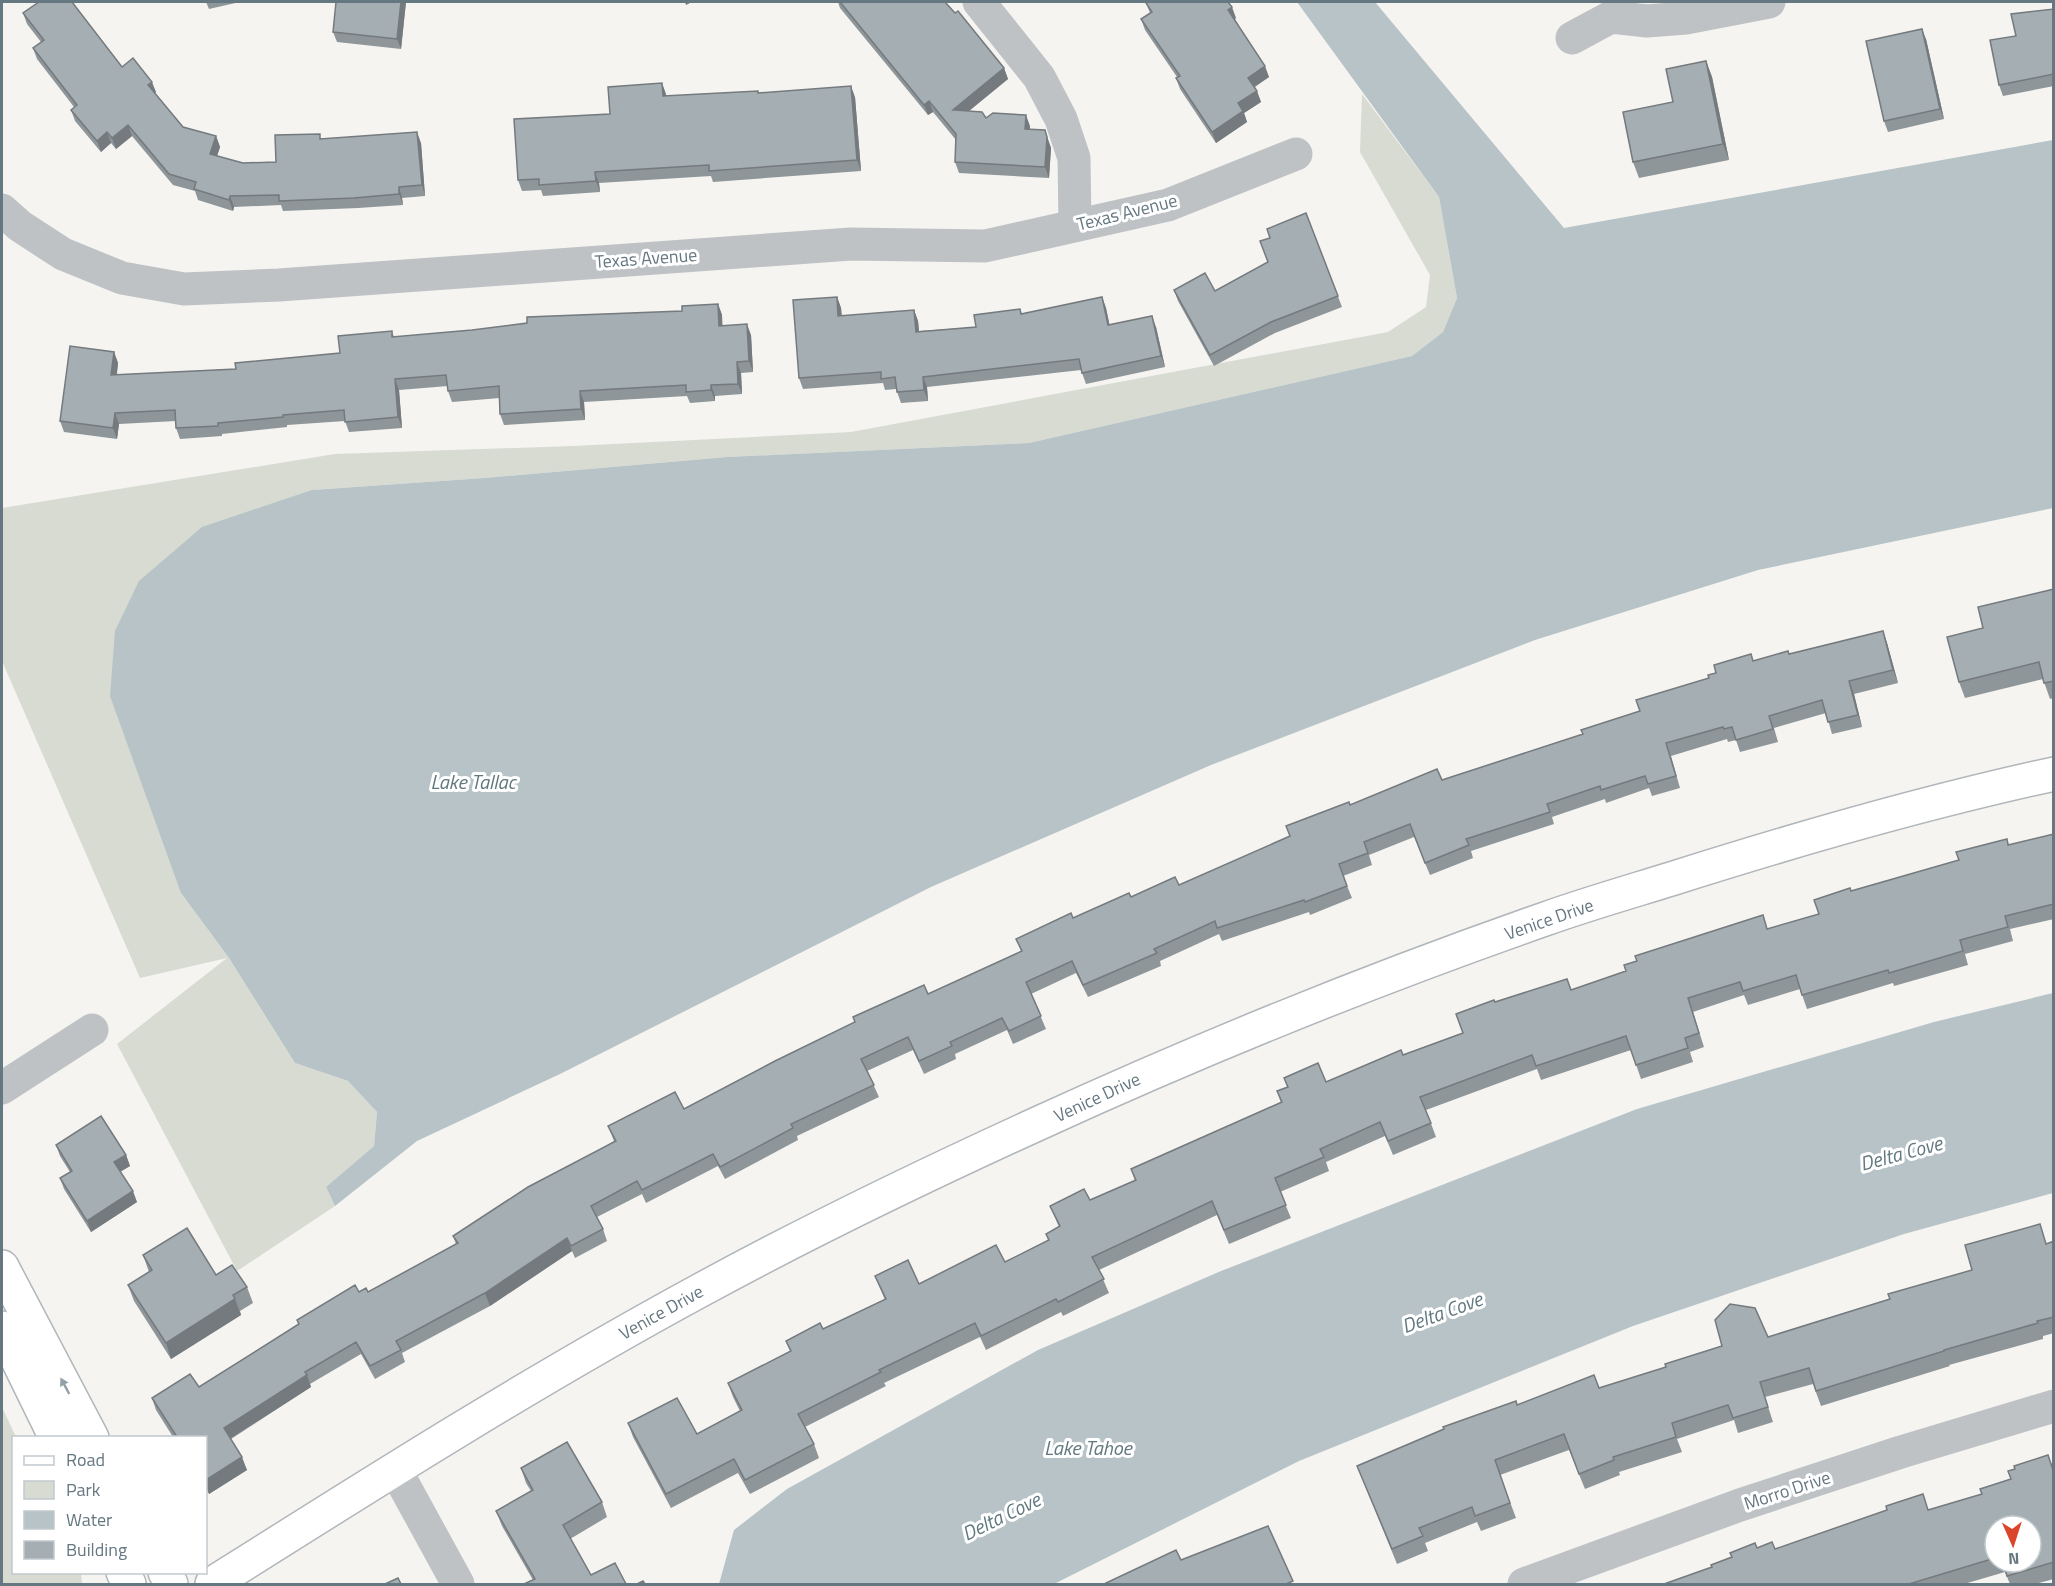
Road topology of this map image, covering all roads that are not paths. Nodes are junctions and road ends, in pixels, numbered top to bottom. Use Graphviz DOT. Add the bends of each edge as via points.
graph roads {
  1 [pos="979,2"];
  2 [pos="1769,2"];
  3 [pos="1603,9"];
  4 [pos="1572,38"];
  5 [pos="1296,154"];
  6 [pos="2,210"];
  7 [pos="1075,225"];
  8 [pos="2054,774"];
  9 [pos="92,1030"];
  10 [pos="2,1088"];
  11 [pos="2,1267"];
  12 [pos="2,1328"];
  13 [pos="2054,1406"];
  14 [pos="56,1436"];
  15 [pos="91,1436"];
  16 [pos="395,1469"];
  17 [pos="212,1584"];
  18 [pos="458,1584"];
  19 [pos="1524,1584"];
  1 -- 7 [label="street" via="1039,77 1061,119 1074,158"];
  2 -- 3 [label="street" via="1686,18 1647,21"];
  3 -- 4 [label="street"];
  5 -- 7 [label="street, Texas Avenue" via="1168,205"];
  6 -- 7 [label="street, Texas Avenue" via="63,254 122,278 184,289 851,244 985,246"];
  8 -- 16 [label="street, Venice Drive" via="1768,849 1548,918 1358,988 1153,1071 921,1177 701,1290 529,1387"];
  9 -- 10 [label="street"];
  15 -- 11 [label="street, one-way"];
  12 -- 14 [label="street"];
  13 -- 19 [label="street, Morro Drive" via="1740,1505"];
  16 -- 17 [label="street, Venice Drive"];
  16 -- 18 [label="street"];
}
